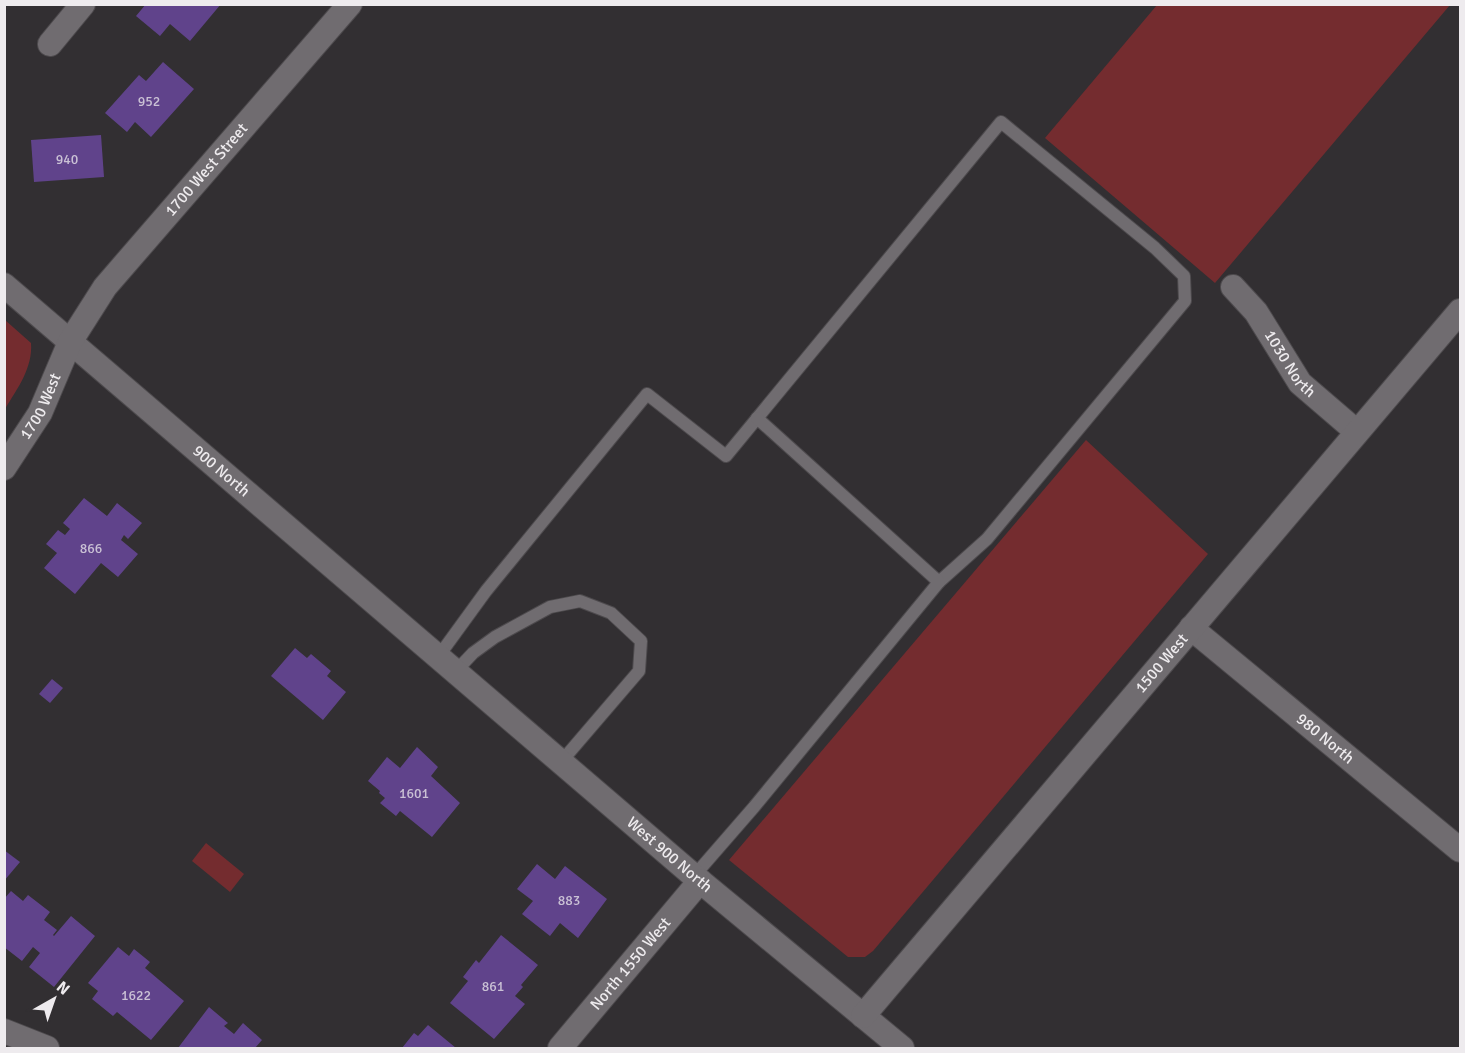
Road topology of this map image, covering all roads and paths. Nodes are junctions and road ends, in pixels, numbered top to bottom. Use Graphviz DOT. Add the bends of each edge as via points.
graph roads {
  1 [pos="83,4"];
  2 [pos="350,4"];
  3 [pos="51,44"];
  4 [pos="4,285"];
  5 [pos="1233,286"];
  6 [pos="1461,311"];
  7 [pos="70,342"];
  8 [pos="757,418"];
  9 [pos="1357,432"];
  10 [pos="4,468"];
  11 [pos="939,582"];
  12 [pos="1191,628"];
  13 [pos="447,665"];
  14 [pos="561,762"];
  15 [pos="1461,850"];
  16 [pos="697,878"];
  17 [pos="863,1016"];
  18 [pos="4,1031"];
  19 [pos="47,1048"];
  20 [pos="560,1048"];
  21 [pos="902,1048"];
  1 -- 3 [label="street"];
  2 -- 7 [label="street, 1700 West Street" via="105,287"];
  4 -- 7 [label="street, 900 North"];
  5 -- 9 [label="street, 1030 North" via="1256,312 1300,383"];
  6 -- 9 [label="street, 1500 West"];
  7 -- 10 [label="street, 1700 West" via="40,413"];
  7 -- 13 [label="street, 900 North"];
  8 -- 11 [label="lane"];
  8 -- 11 [label="lane" via="1002,122 1155,248 1184,276 1185,301 987,539"];
  8 -- 13 [label="lane" via="726,456 647,394 486,591"];
  9 -- 12 [label="street, 1500 West"];
  11 -- 16 [label="lane"];
  12 -- 15 [label="street, 980 North"];
  12 -- 17 [label="street, 1500 West"];
  13 -- 14 [label="street, West 900 North"];
  13 -- 14 [label="lane" via="550,607 580,601 610,613 641,641 639,671"];
  14 -- 16 [label="street, West 900 North"];
  16 -- 17 [label="street, West 900 North"];
  16 -- 20 [label="street, North 1550 West"];
  17 -- 21 [label="street, West 900 North"];
  18 -- 19 [label="street"];
}
